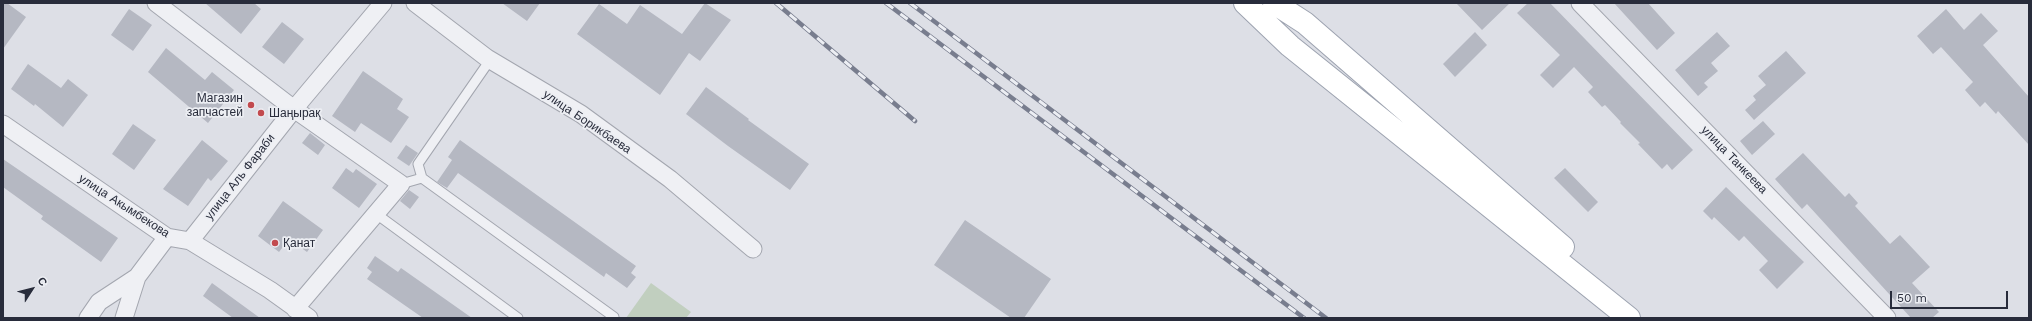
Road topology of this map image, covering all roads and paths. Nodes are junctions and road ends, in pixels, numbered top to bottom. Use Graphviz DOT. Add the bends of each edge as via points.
graph roads {
  1 [pos="156,3"];
  2 [pos="383,3"];
  3 [pos="415,3"];
  4 [pos="1245,3"];
  5 [pos="1274,3"];
  6 [pos="1580,3"];
  7 [pos="1305,23"];
  8 [pos="1290,46"];
  9 [pos="490,60"];
  10 [pos="294,109"];
  11 [pos="3,124"];
  12 [pos="422,178"];
  13 [pos="401,184"];
  14 [pos="376,213"];
  15 [pos="167,237"];
  16 [pos="190,241"];
  17 [pos="753,249"];
  18 [pos="137,277"];
  19 [pos="302,313"];
  20 [pos="1626,315"];
  21 [pos="88,318"];
  22 [pos="124,318"];
  23 [pos="518,318"];
  24 [pos="613,318"];
  25 [pos="1887,318"];
  1 -- 10 [label="street"];
  2 -- 10 [label="street, улица Аль Фараби"];
  3 -- 9 [label="street, улица Борикбаева"];
  4 -- 8 [label="main road"];
  5 -- 7 [label="main road"];
  6 -- 25 [label="street, улица Танкеева"];
  7 -- 8 [label="main road" via="1294,26 1288,32"];
  7 -- 20 [label="main road" via="1578,260"];
  8 -- 20 [label="main road"];
  9 -- 12 [label="lane" via="418,164"];
  9 -- 17 [label="street, улица Борикбаева" via="581,114 670,179"];
  10 -- 13 [label="street"];
  10 -- 16 [label="street, улица Аль Фараби"];
  11 -- 15 [label="street, улица Акымбекова"];
  12 -- 13 [label="lane"];
  12 -- 24 [label="lane"];
  13 -- 14 [label="street"];
  14 -- 19 [label="street"];
  14 -- 23 [label="lane"];
  15 -- 16 [label="street, улица Акымбекова"];
  15 -- 18 [label="street"];
  16 -- 19 [label="street, улица Акымбекова"];
  18 -- 21 [label="street" via="99,302"];
  18 -- 22 [label="street"];
}
